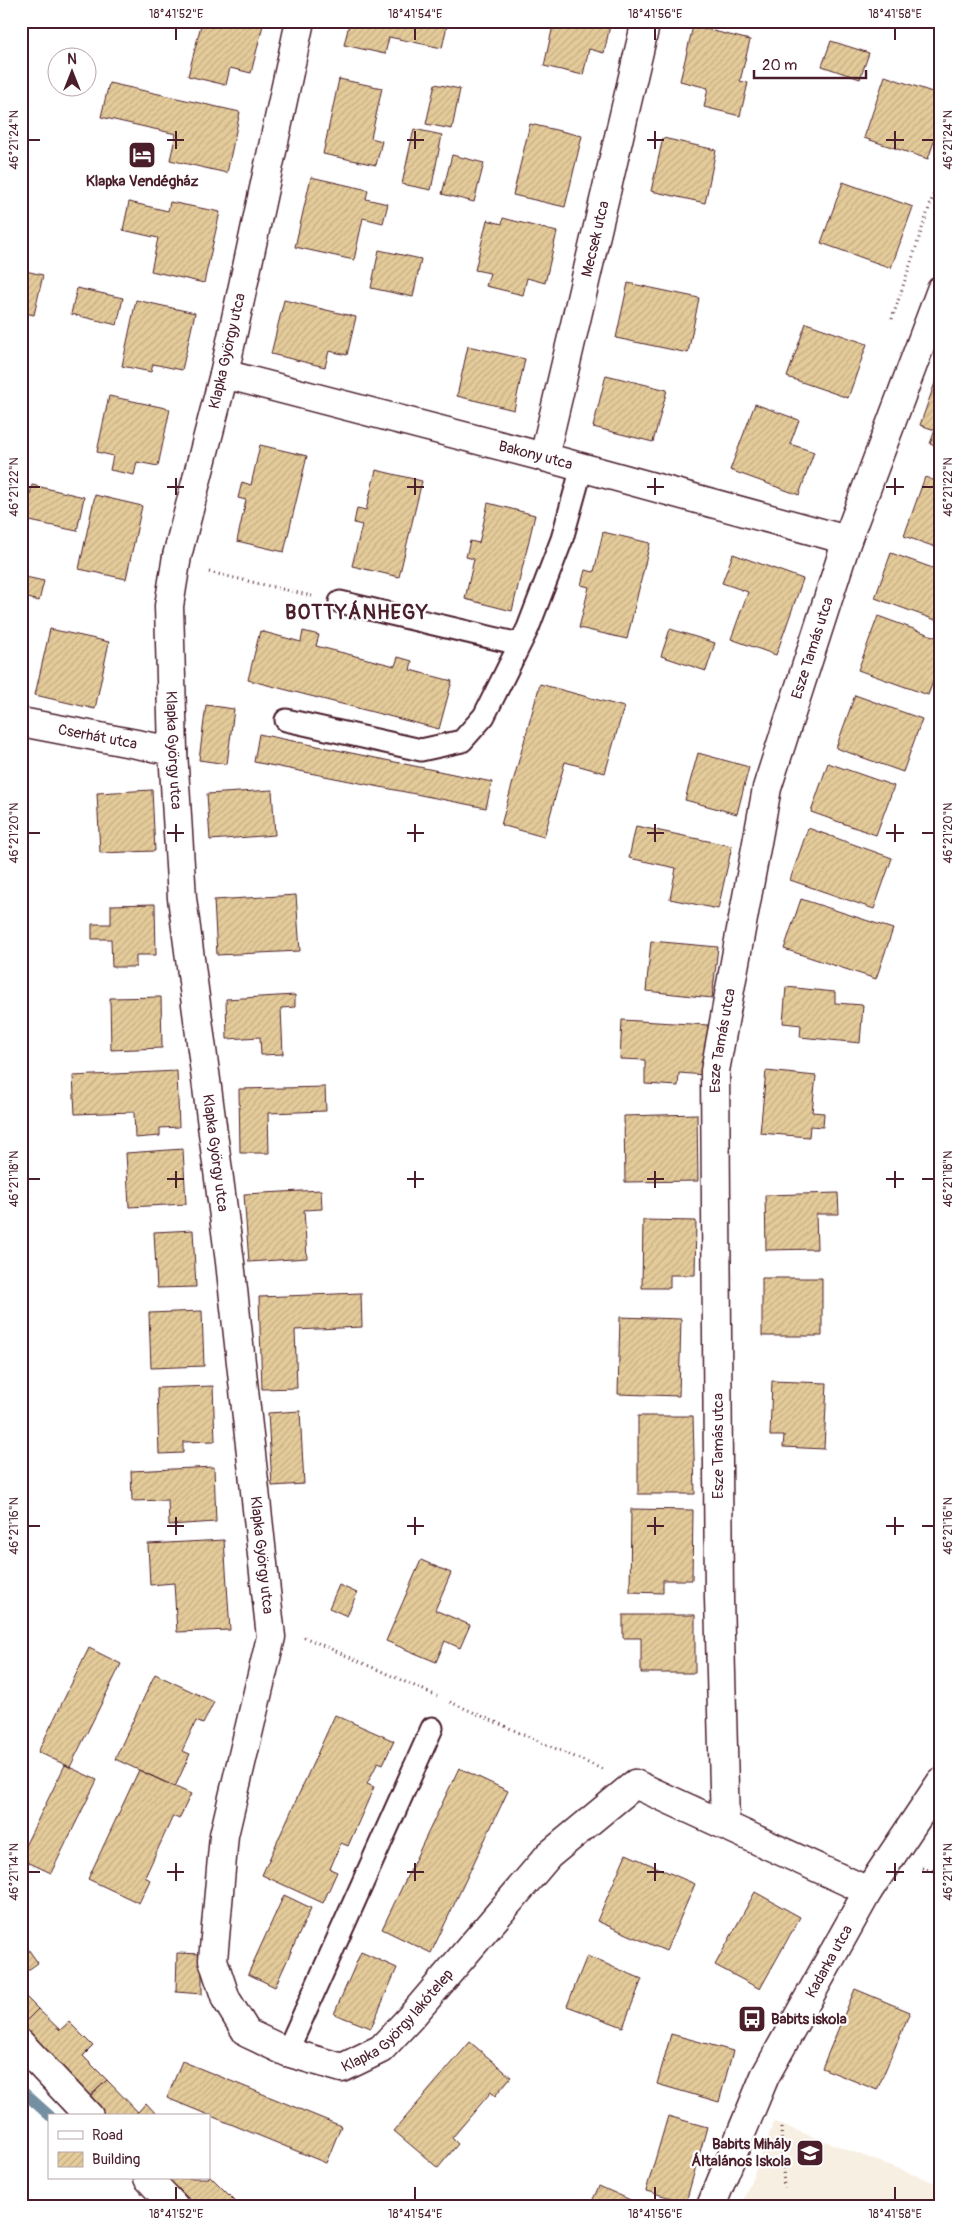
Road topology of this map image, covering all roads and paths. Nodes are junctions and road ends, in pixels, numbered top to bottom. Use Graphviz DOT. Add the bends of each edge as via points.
graph roads {
  1 [pos="300,21"];
  2 [pos="646,21"];
  3 [pos="938,306"];
  4 [pos="224,374"];
  5 [pos="544,457"];
  6 [pos="582,467"];
  7 [pos="847,540"];
  8 [pos="201,570"];
  9 [pos="340,602"];
  10 [pos="519,644"];
  11 [pos="286,720"];
  12 [pos="21,722"];
  13 [pos="173,751"];
  14 [pos="271,1637"];
  15 [pos="432,1728"];
  16 [pos="941,1782"];
  17 [pos="725,1825"];
  18 [pos="868,1891"];
  19 [pos="21,2044"];
  20 [pos="288,2052"];
  21 [pos="87,2114"];
  22 [pos="780,2120"];
  23 [pos="150,2180"];
  24 [pos="784,2188"];
  25 [pos="174,2206"];
  26 [pos="712,2206"];
  1 -- 4 [label="street, Klapka György utca"];
  2 -- 5 [label="street, Mecsek utca"];
  3 -- 7 [label="street, Esze Tamás utca"];
  4 -- 5 [label="street, Bakony utca"];
  4 -- 13 [label="street, Klapka György utca" via="176,556 169,606"];
  5 -- 6 [label="street, Bakony utca"];
  6 -- 7 [label="street, Bakony utca"];
  6 -- 10 [label="lane" via="562,539"];
  7 -- 17 [label="street, Esze Tamás utca" via="767,788 715,1071 719,1598"];
  8 -- 9 [label="path"];
  9 -- 10 [label="lane"];
  10 -- 11 [label="lane" via="484,716 462,741 421,750"];
  12 -- 13 [label="street, Cserhát utca"];
  13 -- 14 [label="street, Klapka György utca" via="182,898 230,1262"];
  14 -- 20 [label="street, Klapka György lakótelep" via="224,1835 213,1960 226,1999 247,2033"];
  15 -- 20 [label="lane"];
  16 -- 18 [label="street, Kadarka utca"];
  17 -- 18 [label="street"];
  17 -- 20 [label="street, Klapka György lakótelep" via="635,1784 549,1855 381,2048 342,2068"];
  18 -- 26 [label="street, Kadarka utca" via="764,2076"];
  19 -- 21 [label="street"];
  22 -- 24 [label="path"];
  23 -- 25 [label="street"];
}
